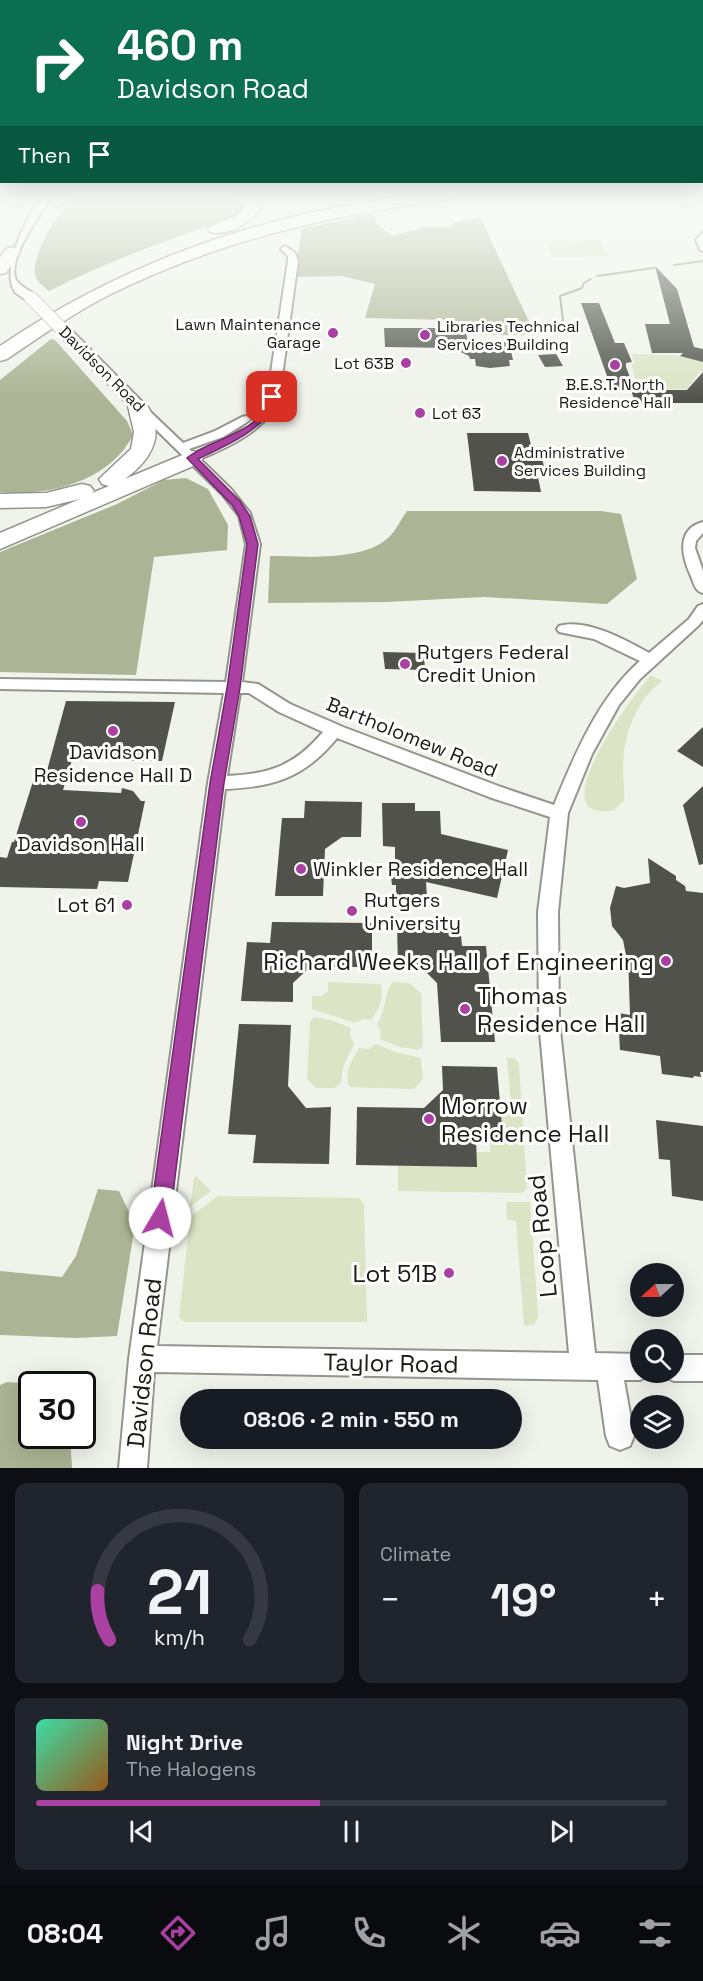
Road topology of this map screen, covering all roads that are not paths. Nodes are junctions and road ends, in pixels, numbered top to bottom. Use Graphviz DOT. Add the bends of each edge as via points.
graph roads {
  1 [pos="9,264"];
  2 [pos="20,264"];
  3 [pos="133,264"];
  4 [pos="162,264"];
  5 [pos="293,264"];
  6 [pos="27,294"];
  7 [pos="2,349"];
  8 [pos="138,406"];
  9 [pos="186,453"];
  10 [pos="110,479"];
  11 [pos="0,501"];
  12 [pos="703,526"];
  13 [pos="0,542"];
  14 [pos="703,589"];
  15 [pos="703,609"];
  16 [pos="564,629"];
  17 [pos="650,660"];
  18 [pos="0,684"];
  19 [pos="233,688"];
  20 [pos="335,729"];
  21 [pos="217,783"];
  22 [pos="559,813"];
  23 [pos="142,1359"];
  24 [pos="596,1366"];
  25 [pos="630,1367"];
  26 [pos="684,1368"];
  27 [pos="703,1368"];
  28 [pos="620,1436"];
  29 [pos="133,1468"];
  1 -- 6 [label="main road, Davidson Road" via="14,285"];
  2 -- 6 [label="main road" via="19,272"];
  3 -- 7 [label="highway" via="44,308"];
  4 -- 7 [label="highway" via="95,294"];
  5 -- 9 [label="street" via="269,411 221,446"];
  6 -- 8 [label="main road, Davidson Road, bridge"];
  8 -- 9 [label="street, Davidson Road"];
  8 -- 10 [label="highway" via="147,434 145,446"];
  9 -- 10 [label="highway"];
  9 -- 13 [label="highway"];
  9 -- 19 [label="street, Davidson Road" via="237,503 253,544"];
  10 -- 11 [label="highway" via="46,500"];
  12 -- 14 [label="street" via="688,546"];
  15 -- 17 [label="street" via="694,622"];
  16 -- 17 [label="street" via="612,638"];
  17 -- 22 [label="street" via="634,675 598,725"];
  18 -- 19 [label="street, Bartholomew Road"];
  19 -- 20 [label="street, Bartholomew Road" via="252,688 274,704"];
  19 -- 21 [label="street, Davidson Road"];
  20 -- 21 [label="street" via="292,771 266,780"];
  20 -- 22 [label="street, Bartholomew Road" via="517,802"];
  21 -- 23 [label="street, Davidson Road"];
  22 -- 24 [label="street, Loop Road" via="548,912 549,1021"];
  23 -- 24 [label="street, Taylor Road"];
  23 -- 29 [label="street, Davidson Road"];
  24 -- 25 [label="street, Taylor Road"];
  24 -- 28 [label="street, Loop Road"];
  26 -- 27 [label="street"];
}
